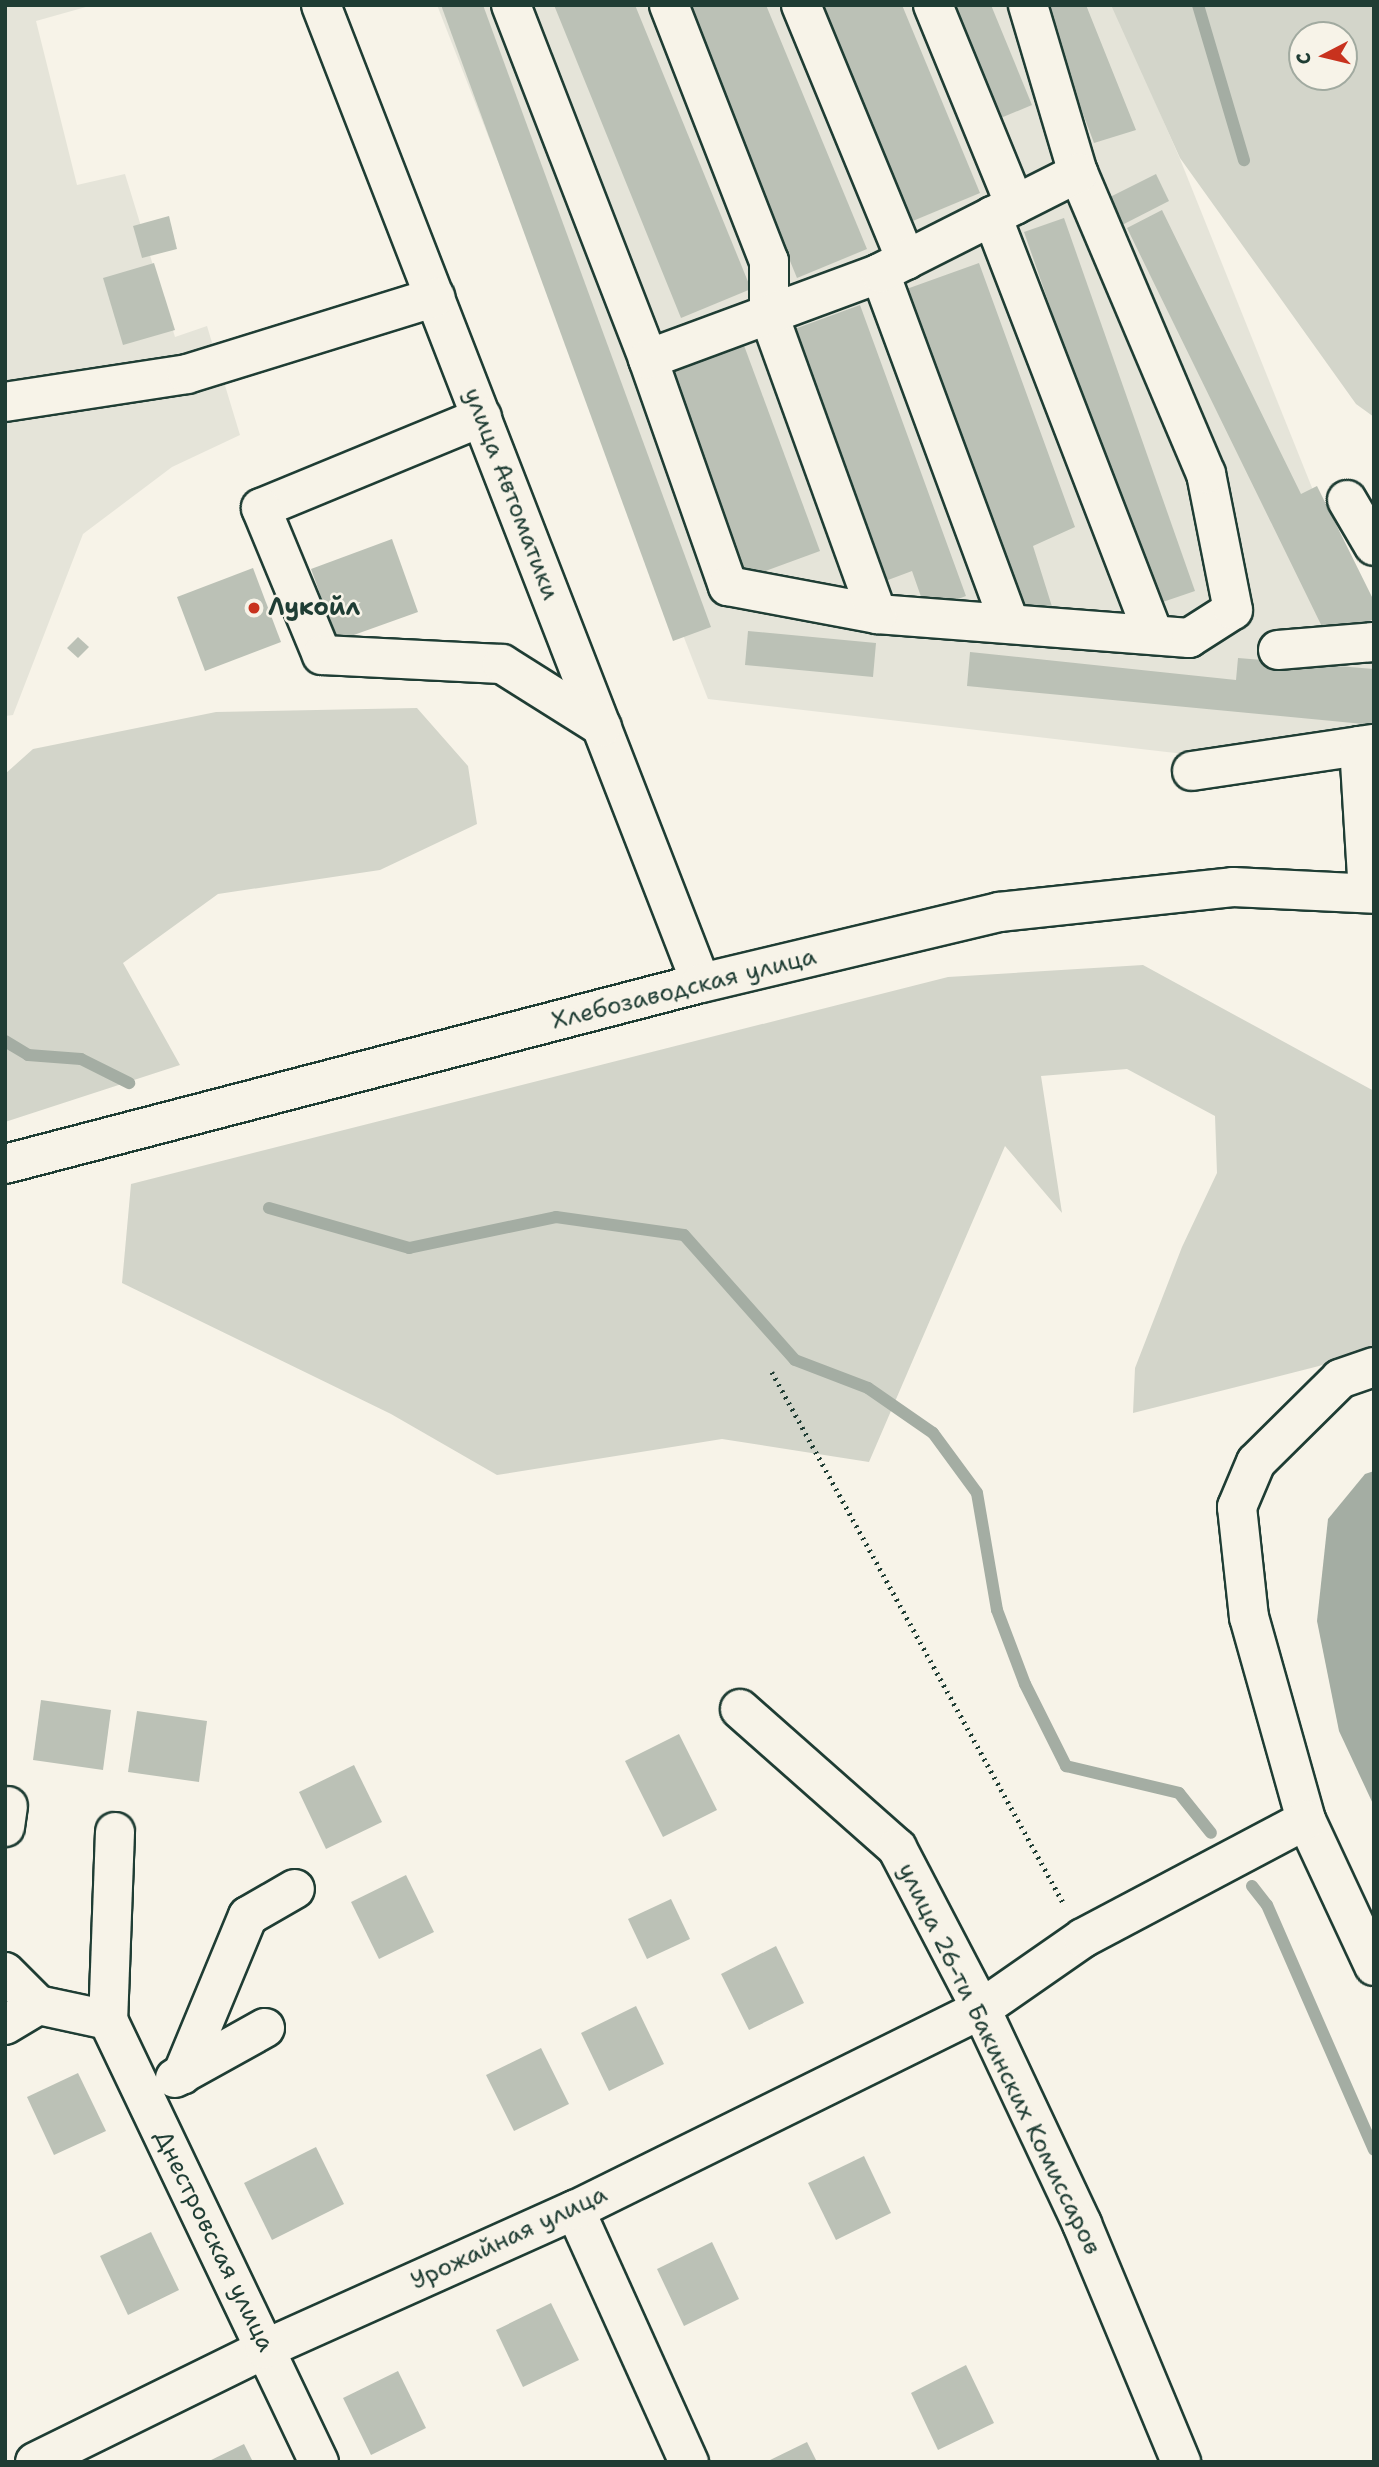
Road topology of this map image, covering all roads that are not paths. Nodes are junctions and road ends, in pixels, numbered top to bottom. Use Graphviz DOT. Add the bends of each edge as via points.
graph roads {
  1 [pos="321,5"];
  2 [pos="511,5"];
  3 [pos="669,5"];
  4 [pos="801,5"];
  5 [pos="933,5"];
  6 [pos="1028,5"];
  7 [pos="1078,173"];
  8 [pos="1004,211"];
  9 [pos="893,267"];
  10 [pos="435,297"];
  11 [pos="769,315"];
  12 [pos="648,359"];
  13 [pos="5,402"];
  14 [pos="482,417"];
  15 [pos="1347,500"];
  16 [pos="1374,546"];
  17 [pos="877,614"];
  18 [pos="1010,624"];
  19 [pos="1154,635"];
  20 [pos="1374,642"];
  21 [pos="1278,650"];
  22 [pos="602,727"];
  23 [pos="1366,745"];
  24 [pos="1192,771"];
  25 [pos="1371,893"];
  26 [pos="701,983"];
  27 [pos="5,1164"];
  28 [pos="1374,1367"];
  29 [pos="740,1709"];
  30 [pos="1306,1820"];
  31 [pos="115,1832"];
  32 [pos="295,1889"];
  33 [pos="1374,1966"];
  34 [pos="5,1972"];
  35 [pos="38,2005"];
  36 [pos="981,2009"];
  37 [pos="108,2020"];
  38 [pos="5,2025"];
  39 [pos="265,2028"];
  40 [pos="182,2075"];
  41 [pos="143,2094"];
  42 [pos="575,2210"];
  43 [pos="265,2349"];
  44 [pos="36,2462"];
  45 [pos="319,2462"];
  46 [pos="689,2462"];
  47 [pos="1181,2462"];
  1 -- 10 [label="street, улица Автоматики"];
  2 -- 12 [label="street"];
  3 -- 11 [label="street" via="769,261"];
  4 -- 9 [label="street"];
  5 -- 8 [label="street"];
  6 -- 7 [label="street"];
  7 -- 8 [label="street"];
  7 -- 19 [label="street" via="1206,474 1233,610 1189,638"];
  8 -- 9 [label="street"];
  8 -- 19 [label="street"];
  9 -- 11 [label="street"];
  9 -- 18 [label="street"];
  10 -- 13 [label="street" via="187,374"];
  10 -- 14 [label="street, улица Автоматики"];
  11 -- 12 [label="street"];
  11 -- 17 [label="street"];
  12 -- 17 [label="street" via="728,586"];
  14 -- 22 [label="street, улица Автоматики"];
  14 -- 22 [label="street" via="261,508 322,655 502,664"];
  15 -- 16 [label="street"];
  17 -- 18 [label="street"];
  18 -- 19 [label="street"];
  20 -- 21 [label="street"];
  22 -- 26 [label="street, улица Автоматики"];
  23 -- 24 [label="street"];
  23 -- 25 [label="street"];
  25 -- 26 [label="street, Хлебозаводская улица" via="1233,887 999,912"];
  26 -- 27 [label="street, Хлебозаводская улица"];
  28 -- 30 [label="street" via="1340,1379 1256,1462 1237,1507 1249,1617"];
  29 -- 36 [label="street, улица 26-ти Бакинских Комиссаров" via="897,1848"];
  30 -- 33 [label="street"];
  30 -- 36 [label="street, Урожайная улица" via="1083,1938"];
  31 -- 37 [label="street"];
  32 -- 40 [label="street" via="248,1916"];
  34 -- 35 [label="street"];
  35 -- 37 [label="street"];
  35 -- 38 [label="street"];
  36 -- 42 [label="street, Урожайная улица"];
  36 -- 47 [label="street, улица 26-ти Бакинских Комиссаров" via="1082,2224"];
  37 -- 41 [label="street, Днестровская улица"];
  39 -- 40 [label="street"];
  40 -- 41 [label="street"];
  41 -- 43 [label="street, Днестровская улица"];
  42 -- 43 [label="street, Урожайная улица"];
  42 -- 46 [label="street"];
  43 -- 44 [label="street, Урожайная улица"];
  43 -- 45 [label="street, Днестровская улица"];
}
